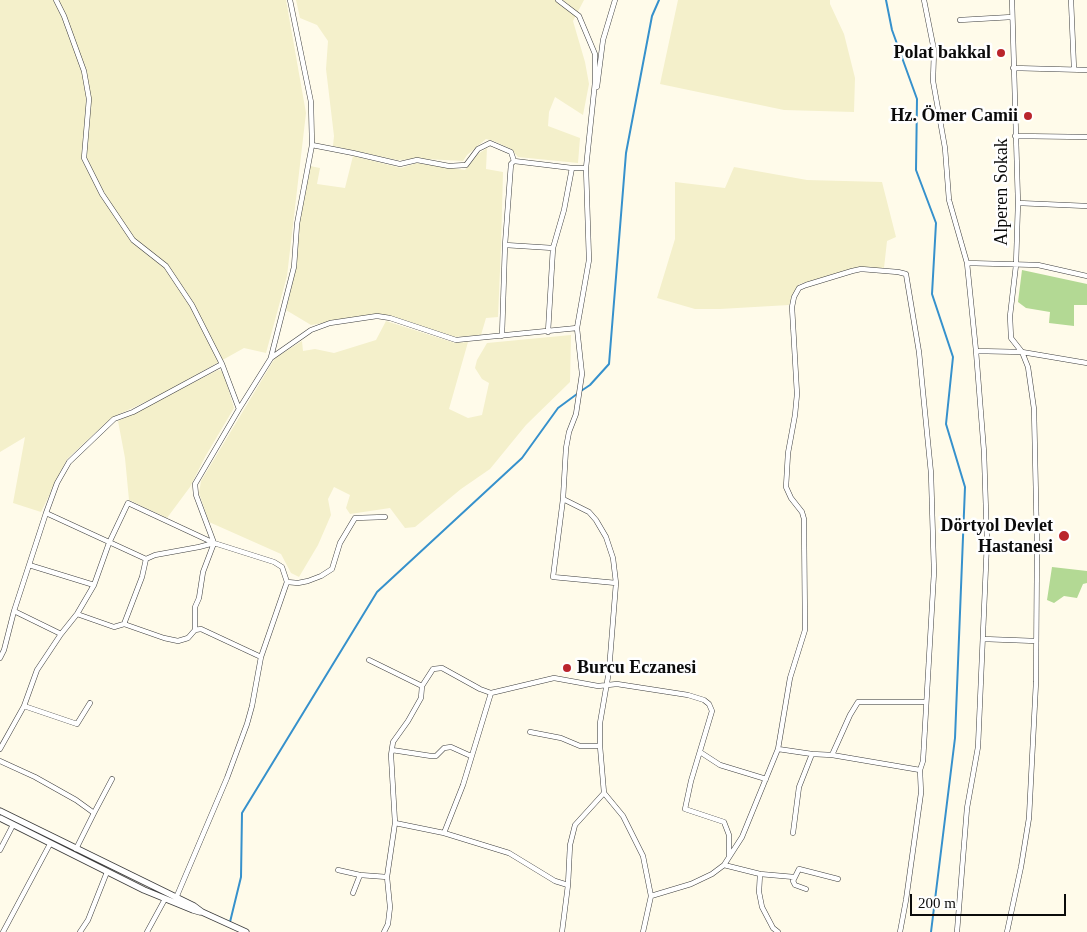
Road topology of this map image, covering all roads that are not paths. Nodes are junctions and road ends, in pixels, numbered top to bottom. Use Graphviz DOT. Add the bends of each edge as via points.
graph roads {
  1 [pos="56,0"];
  2 [pos="290,0"];
  3 [pos="558,0"];
  4 [pos="614,0"];
  5 [pos="924,0"];
  6 [pos="1012,0"];
  7 [pos="1071,0"];
  8 [pos="1012,17"];
  9 [pos="960,20"];
  10 [pos="1013,68"];
  11 [pos="1074,70"];
  12 [pos="1087,70"];
  13 [pos="591,112"];
  14 [pos="1016,136"];
  15 [pos="1087,137"];
  16 [pos="312,145"];
  17 [pos="514,161"];
  18 [pos="572,168"];
  19 [pos="586,168"];
  20 [pos="1018,203"];
  21 [pos="1087,206"];
  22 [pos="505,245"];
  23 [pos="553,248"];
  24 [pos="967,263"];
  25 [pos="1016,265"];
  26 [pos="1087,276"];
  27 [pos="576,328"];
  28 [pos="548,332"];
  29 [pos="502,336"];
  30 [pos="976,351"];
  31 [pos="1022,352"];
  32 [pos="271,358"];
  33 [pos="1087,363"];
  34 [pos="222,364"];
  35 [pos="239,409"];
  36 [pos="563,499"];
  37 [pos="46,513"];
  38 [pos="385,517"];
  39 [pos="109,543"];
  40 [pos="214,543"];
  41 [pos="146,560"];
  42 [pos="28,565"];
  43 [pos="288,582"];
  44 [pos="616,583"];
  45 [pos="94,585"];
  46 [pos="14,611"];
  47 [pos="77,614"];
  48 [pos="124,624"];
  49 [pos="195,630"];
  50 [pos="61,634"];
  51 [pos="983,639"];
  52 [pos="1036,641"];
  53 [pos="261,657"];
  54 [pos="0,658"];
  55 [pos="369,660"];
  56 [pos="607,684"];
  57 [pos="422,686"];
  58 [pos="491,693"];
  59 [pos="926,702"];
  60 [pos="90,703"];
  61 [pos="24,706"];
  62 [pos="530,732"];
  63 [pos="0,735"];
  64 [pos="5,739"];
  65 [pos="600,746"];
  66 [pos="0,749"];
  67 [pos="778,749"];
  68 [pos="392,750"];
  69 [pos="700,752"];
  70 [pos="812,754"];
  71 [pos="832,755"];
  72 [pos="471,756"];
  73 [pos="0,761"];
  74 [pos="920,770"];
  75 [pos="112,779"];
  76 [pos="766,779"];
  77 [pos="604,793"];
  78 [pos="0,811"];
  79 [pos="94,813"];
  80 [pos="0,818"];
  81 [pos="394,823"];
  82 [pos="13,825"];
  83 [pos="444,833"];
  84 [pos="793,834"];
  85 [pos="50,844"];
  86 [pos="76,849"];
  87 [pos="0,850"];
  88 [pos="729,857"];
  89 [pos="724,866"];
  90 [pos="338,870"];
  91 [pos="107,872"];
  92 [pos="760,874"];
  93 [pos="360,875"];
  94 [pos="387,877"];
  95 [pos="794,877"];
  96 [pos="838,879"];
  97 [pos="568,885"];
  98 [pos="806,889"];
  99 [pos="353,893"];
  100 [pos="167,896"];
  101 [pos="651,896"];
  102 [pos="175,900"];
  103 [pos="244,931"];
  104 [pos="3,932"];
  105 [pos="80,932"];
  106 [pos="148,932"];
  107 [pos="384,932"];
  108 [pos="562,932"];
  109 [pos="643,932"];
  110 [pos="778,932"];
  111 [pos="900,932"];
  112 [pos="957,932"];
  113 [pos="1008,932"];
  1 -- 34 [label="street" via="84,71 89,99 84,158 102,194 133,240 166,266 192,305"];
  2 -- 16 [label="street" via="310,102"];
  3 -- 13 [label="street" via="579,16 595,54"];
  4 -- 13 [label="street" via="603,40"];
  5 -- 24 [label="street" via="934,50 932,81 945,148 949,200"];
  6 -- 8 [label="street, Alperen Sokak"];
  7 -- 11 [label="street"];
  8 -- 9 [label="street"];
  8 -- 10 [label="street, Alperen Sokak"];
  10 -- 11 [label="street"];
  10 -- 14 [label="street, Alperen Sokak"];
  11 -- 12 [label="street"];
  13 -- 19 [label="street"];
  14 -- 15 [label="street"];
  14 -- 20 [label="street, Alperen Sokak"];
  16 -- 17 [label="street" via="400,164 418,160 449,166 466,165 478,149 490,143 511,152"];
  16 -- 32 [label="street" via="297,224 294,267"];
  17 -- 18 [label="street"];
  17 -- 22 [label="street" via="511,164"];
  18 -- 19 [label="street"];
  18 -- 23 [label="street"];
  19 -- 27 [label="street" via="589,260"];
  20 -- 21 [label="street"];
  20 -- 25 [label="street, Alperen Sokak"];
  22 -- 23 [label="street"];
  22 -- 29 [label="street"];
  23 -- 28 [label="street"];
  24 -- 25 [label="street"];
  24 -- 30 [label="street"];
  25 -- 26 [label="street" via="1038,265"];
  25 -- 31 [label="street, Alperen Sokak" via="1010,316 1011,338"];
  27 -- 28 [label="street"];
  27 -- 36 [label="street" via="582,374 568,440"];
  28 -- 29 [label="street"];
  29 -- 32 [label="street" via="456,340 377,316 330,323 311,330"];
  30 -- 31 [label="street"];
  30 -- 51 [label="street" via="987,542"];
  31 -- 33 [label="street"];
  31 -- 52 [label="street, Alperen Sokak" via="1028,367 1034,409"];
  32 -- 35 [label="street"];
  34 -- 35 [label="street"];
  34 -- 37 [label="street" via="109,423 69,462"];
  35 -- 40 [label="street" via="195,484"];
  36 -- 44 [label="street" via="589,512 596,520 613,558"];
  36 -- 44 [label="street" via="553,577"];
  37 -- 39 [label="street"];
  37 -- 42 [label="street"];
  38 -- 43 [label="street" via="355,518 340,543 332,569 308,581"];
  39 -- 40 [label="street" via="128,503"];
  39 -- 41 [label="street"];
  39 -- 45 [label="street"];
  40 -- 41 [label="street" via="155,555"];
  40 -- 43 [label="street" via="274,562 282,567"];
  40 -- 49 [label="street" via="195,607"];
  41 -- 48 [label="street"];
  42 -- 45 [label="street"];
  42 -- 46 [label="street"];
  43 -- 53 [label="street"];
  44 -- 56 [label="street"];
  45 -- 47 [label="street"];
  46 -- 50 [label="street"];
  46 -- 54 [label="street"];
  47 -- 48 [label="street" via="114,627"];
  47 -- 50 [label="street"];
  48 -- 49 [label="street" via="178,641 188,638"];
  49 -- 53 [label="street" via="201,629"];
  50 -- 61 [label="street" via="37,670"];
  51 -- 52 [label="street"];
  51 -- 112 [label="street" via="978,747 967,808"];
  52 -- 113 [label="street, Alperen Sokak" via="1028,818"];
  53 -- 102 [label="street" via="247,724"];
  55 -- 57 [label="street"];
  56 -- 58 [label="street" via="598,686 554,678"];
  56 -- 65 [label="street" via="600,723"];
  56 -- 69 [label="street" via="704,700 712,711"];
  57 -- 58 [label="street" via="433,669 442,668"];
  57 -- 68 [label="street" via="421,698 393,742"];
  58 -- 72 [label="street"];
  59 -- 67 [label="street" via="934,572 931,473 919,352 906,274 862,269 799,288 792,307 797,394 786,487 804,519 805,630 790,678"];
  59 -- 71 [label="street" via="858,702"];
  59 -- 74 [label="street"];
  60 -- 61 [label="street" via="76,724"];
  61 -- 64 [label="street"];
  62 -- 65 [label="street" via="561,738 580,746"];
  63 -- 64 [label="street"];
  64 -- 66 [label="street"];
  65 -- 77 [label="street"];
  67 -- 70 [label="street"];
  67 -- 76 [label="street"];
  68 -- 72 [label="street" via="436,756 444,748 451,747"];
  68 -- 81 [label="street"];
  69 -- 76 [label="street" via="720,765"];
  69 -- 88 [label="street" via="685,809 724,822 729,835"];
  70 -- 71 [label="street"];
  70 -- 84 [label="street" via="799,787"];
  71 -- 74 [label="street"];
  72 -- 83 [label="street"];
  73 -- 79 [label="street" via="35,777"];
  74 -- 111 [label="street" via="920,793"];
  75 -- 79 [label="street"];
  76 -- 88 [label="street" via="742,837"];
  77 -- 97 [label="street" via="575,824 570,845"];
  77 -- 101 [label="street" via="623,816 643,856"];
  78 -- 86 [label="street"];
  79 -- 86 [label="street"];
  80 -- 82 [label="street"];
  81 -- 83 [label="street"];
  81 -- 94 [label="street"];
  82 -- 85 [label="street"];
  82 -- 87 [label="street"];
  83 -- 97 [label="street" via="508,853 555,881"];
  85 -- 91 [label="street"];
  85 -- 104 [label="street"];
  86 -- 100 [label="street"];
  88 -- 89 [label="street"];
  89 -- 92 [label="street"];
  89 -- 101 [label="street" via="691,884"];
  90 -- 93 [label="street"];
  91 -- 100 [label="street"];
  91 -- 105 [label="street"];
  92 -- 95 [label="street"];
  92 -- 110 [label="street" via="762,907 772,928"];
  93 -- 94 [label="street"];
  93 -- 99 [label="street"];
  94 -- 107 [label="street" via="390,907"];
  95 -- 96 [label="street" via="799,869"];
  95 -- 98 [label="street" via="796,885"];
  97 -- 108 [label="street"];
  100 -- 102 [label="street"];
  100 -- 106 [label="street"];
  101 -- 109 [label="street"];
  102 -- 103 [label="street"];
}
